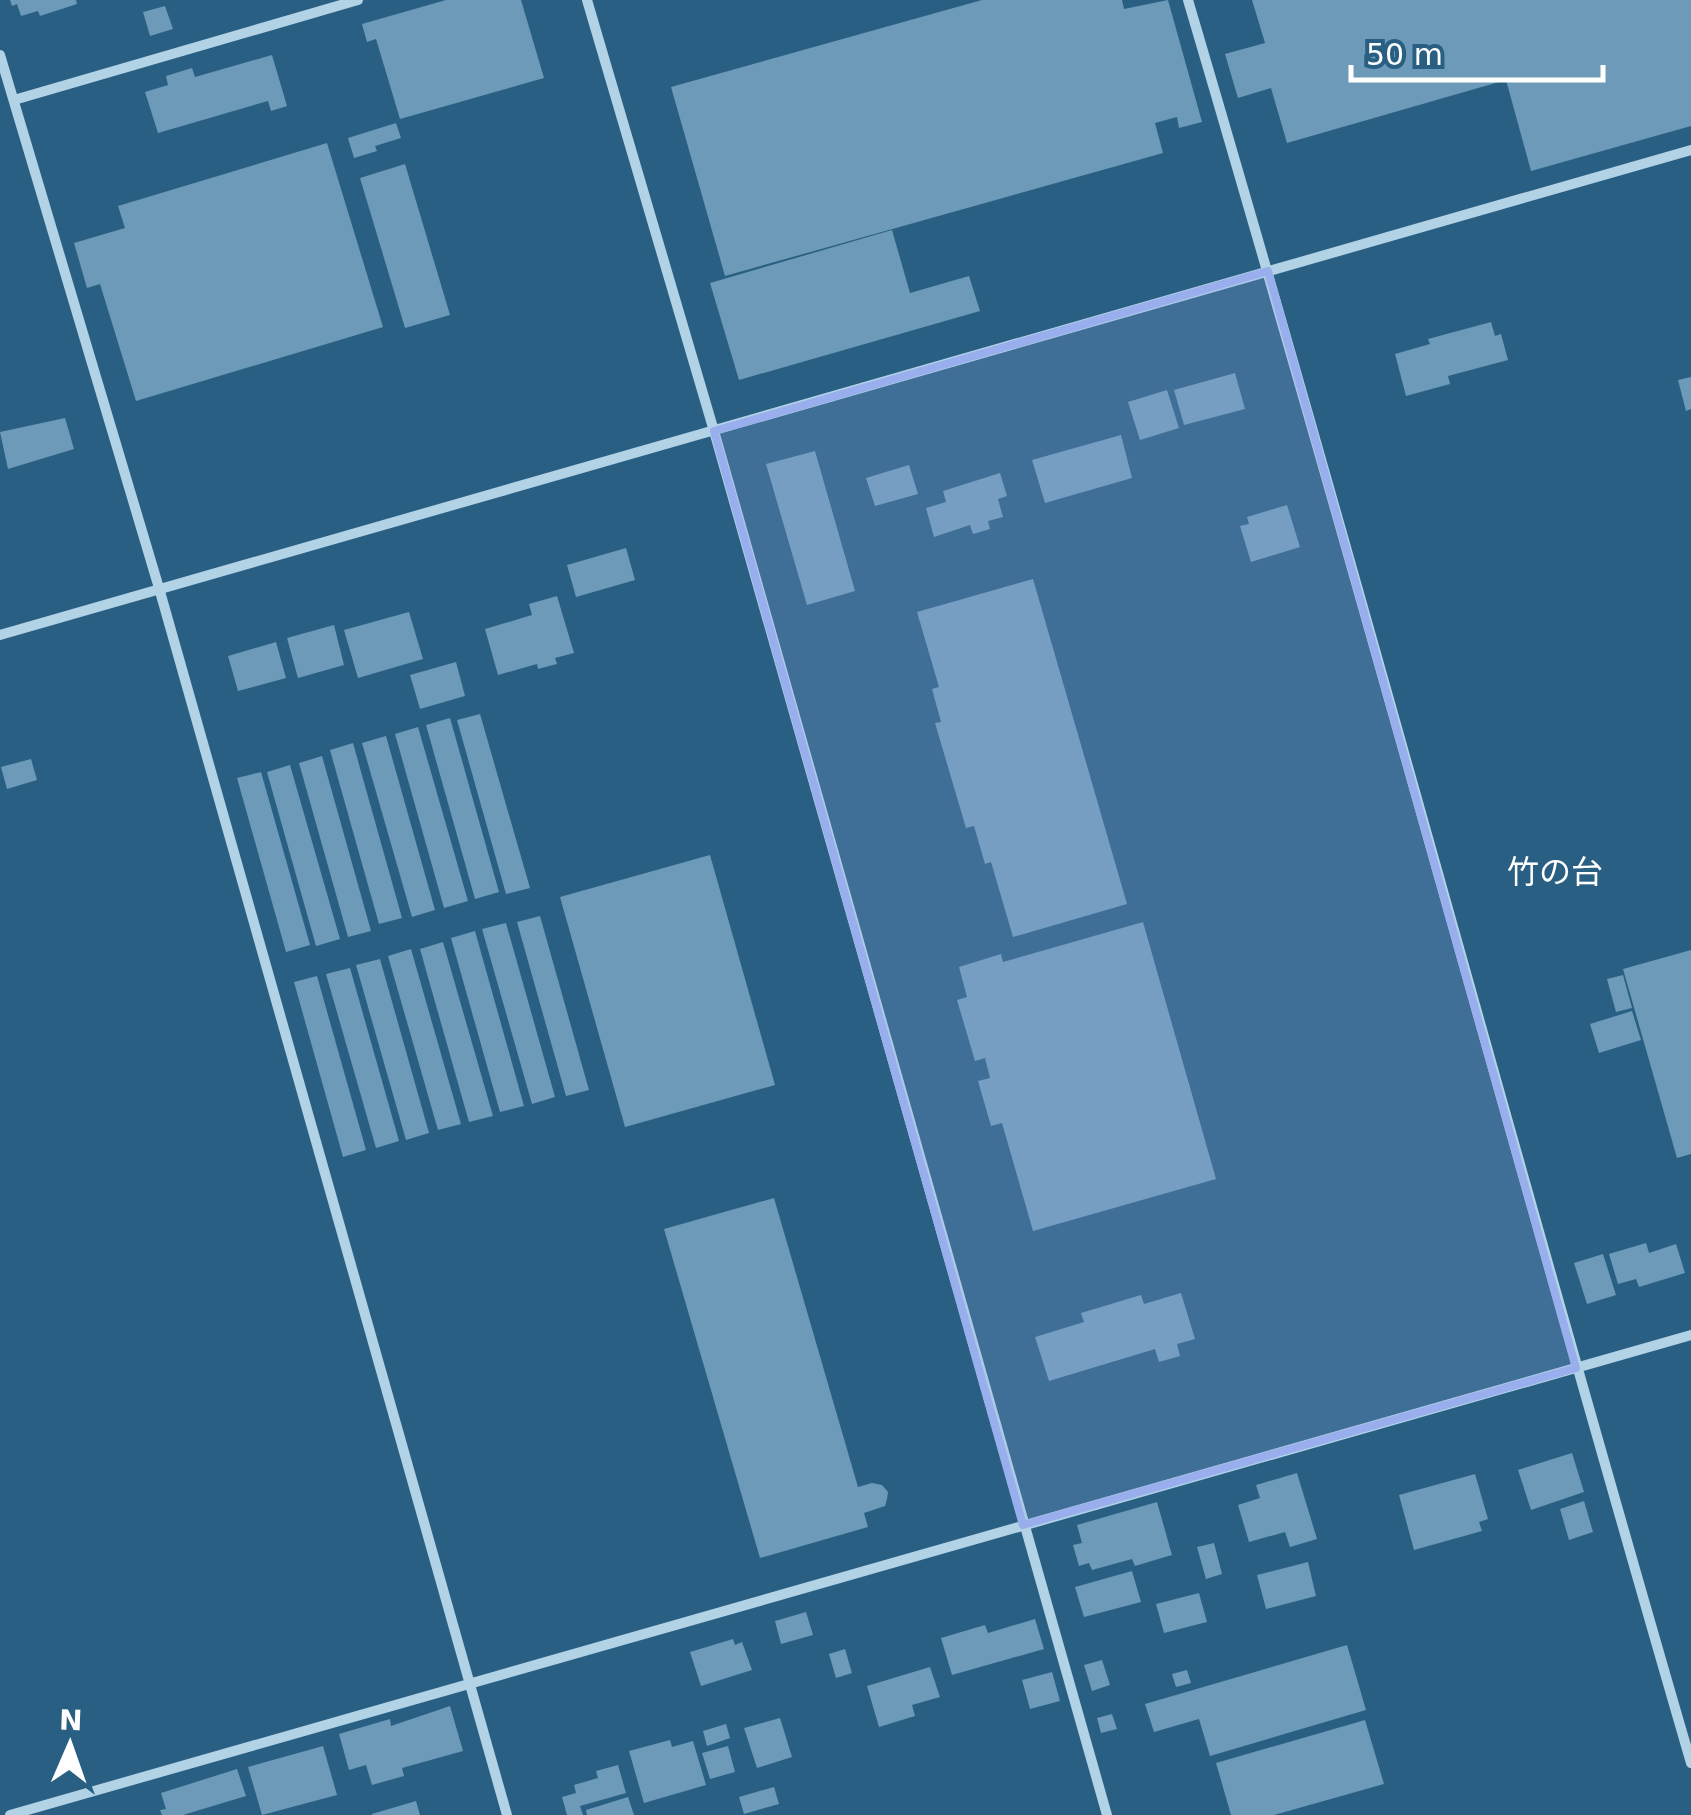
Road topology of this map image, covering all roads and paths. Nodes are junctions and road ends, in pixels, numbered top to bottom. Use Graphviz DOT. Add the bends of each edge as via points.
graph roads {
  1 [pos="358,0"];
  2 [pos="587,0"];
  3 [pos="1188,0"];
  4 [pos="0,55"];
  5 [pos="14,100"];
  6 [pos="1691,150"];
  7 [pos="1268,270"];
  8 [pos="714,431"];
  9 [pos="159,588"];
  10 [pos="0,635"];
  11 [pos="1691,1335"];
  12 [pos="1576,1368"];
  13 [pos="1023,1525"];
  14 [pos="470,1684"];
  15 [pos="1691,1763"];
  16 [pos="10,1815"];
  17 [pos="507,1815"];
  18 [pos="1106,1815"];
  1 -- 5 [label="street"];
  2 -- 8 [label="street"];
  3 -- 7 [label="street"];
  4 -- 5 [label="street"];
  5 -- 9 [label="street"];
  6 -- 7 [label="street"];
  7 -- 8 [label="street"];
  7 -- 12 [label="street"];
  8 -- 9 [label="street"];
  8 -- 13 [label="street"];
  9 -- 10 [label="street"];
  9 -- 14 [label="street"];
  11 -- 12 [label="street"];
  12 -- 13 [label="street"];
  12 -- 15 [label="street"];
  13 -- 14 [label="street"];
  13 -- 18 [label="street"];
  14 -- 16 [label="street"];
  14 -- 17 [label="street"];
}
